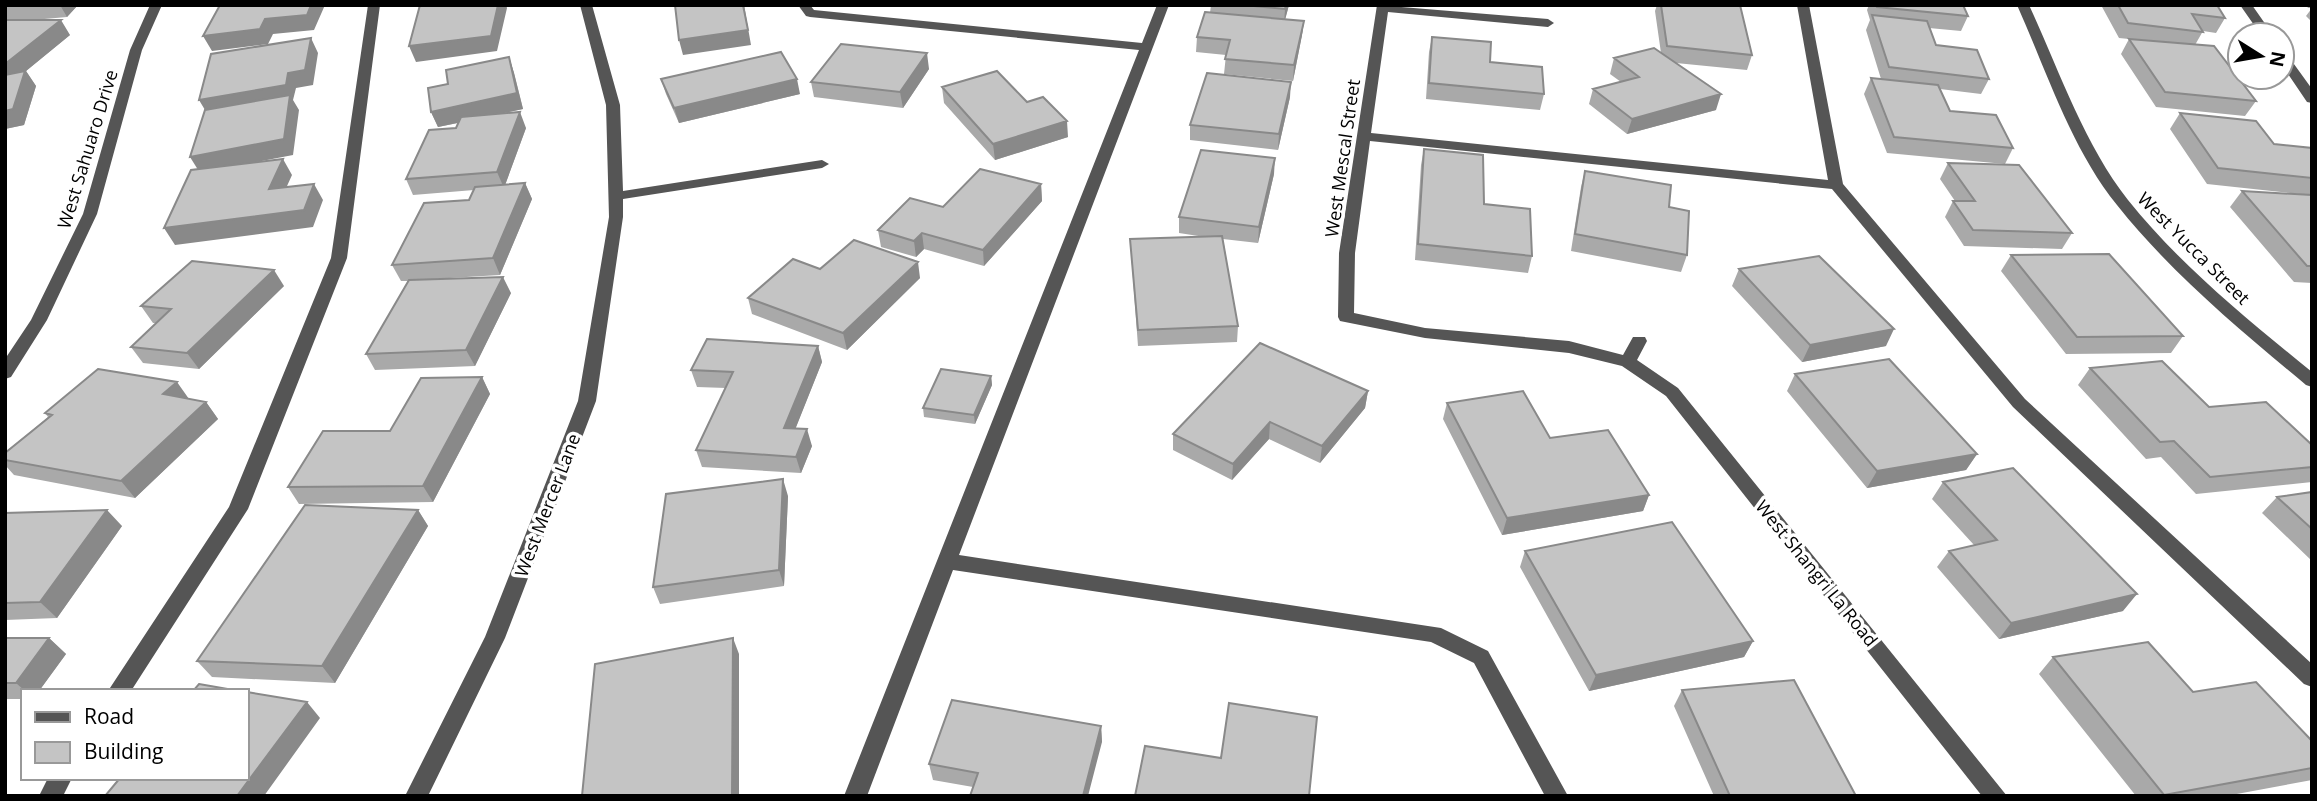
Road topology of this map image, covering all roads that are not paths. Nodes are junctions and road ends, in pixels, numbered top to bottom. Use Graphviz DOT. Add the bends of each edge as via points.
graph roads {
  1 [pos="156,5"];
  2 [pos="374,5"];
  3 [pos="586,5"];
  4 [pos="804,5"];
  5 [pos="1163,5"];
  6 [pos="1802,5"];
  7 [pos="2023,5"];
  8 [pos="2246,5"];
  9 [pos="1383,6"];
  10 [pos="2257,21"];
  11 [pos="1548,23"];
  12 [pos="1146,47"];
  13 [pos="2296,76"];
  14 [pos="2312,99"];
  15 [pos="1364,136"];
  16 [pos="822,164"];
  17 [pos="1836,185"];
  18 [pos="617,197"];
  19 [pos="1346,317"];
  20 [pos="1639,341"];
  21 [pos="1628,362"];
  22 [pos="5,373"];
  23 [pos="2312,381"];
  24 [pos="948,561"];
  25 [pos="2312,678"];
  26 [pos="120,689"];
  27 [pos="60,780"];
  28 [pos="50,796"];
  29 [pos="416,796"];
  30 [pos="855,796"];
  31 [pos="1557,796"];
  32 [pos="1996,796"];
  1 -- 22 [label="street, West Sahuaro Drive" via="136,50 90,214 39,320"];
  2 -- 26 [label="street" via="339,258 238,509"];
  3 -- 18 [label="street, West Mercer Lane" via="613,105"];
  4 -- 12 [label="street" via="810,13 866,20"];
  5 -- 12 [label="street"];
  6 -- 17 [label="street"];
  7 -- 23 [label="street, West Yucca Street" via="2086,144 2122,202 2184,270"];
  8 -- 10 [label="street"];
  9 -- 11 [label="street"];
  9 -- 15 [label="street, West Mescal Street"];
  12 -- 24 [label="street"];
  13 -- 14 [label="street"];
  15 -- 17 [label="street"];
  15 -- 19 [label="street, West Mescal Street" via="1347,253"];
  16 -- 18 [label="street"];
  17 -- 25 [label="street" via="2019,403"];
  18 -- 29 [label="street, West Mercer Lane" via="587,401 495,638"];
  19 -- 21 [label="street, West Shangri La Road" via="1425,333 1569,348"];
  20 -- 21 [label="street"];
  21 -- 32 [label="street, West Shangri La Road" via="1672,392"];
  24 -- 30 [label="street"];
  24 -- 31 [label="street" via="1434,634 1481,657"];
  27 -- 28 [label="street"];
}
